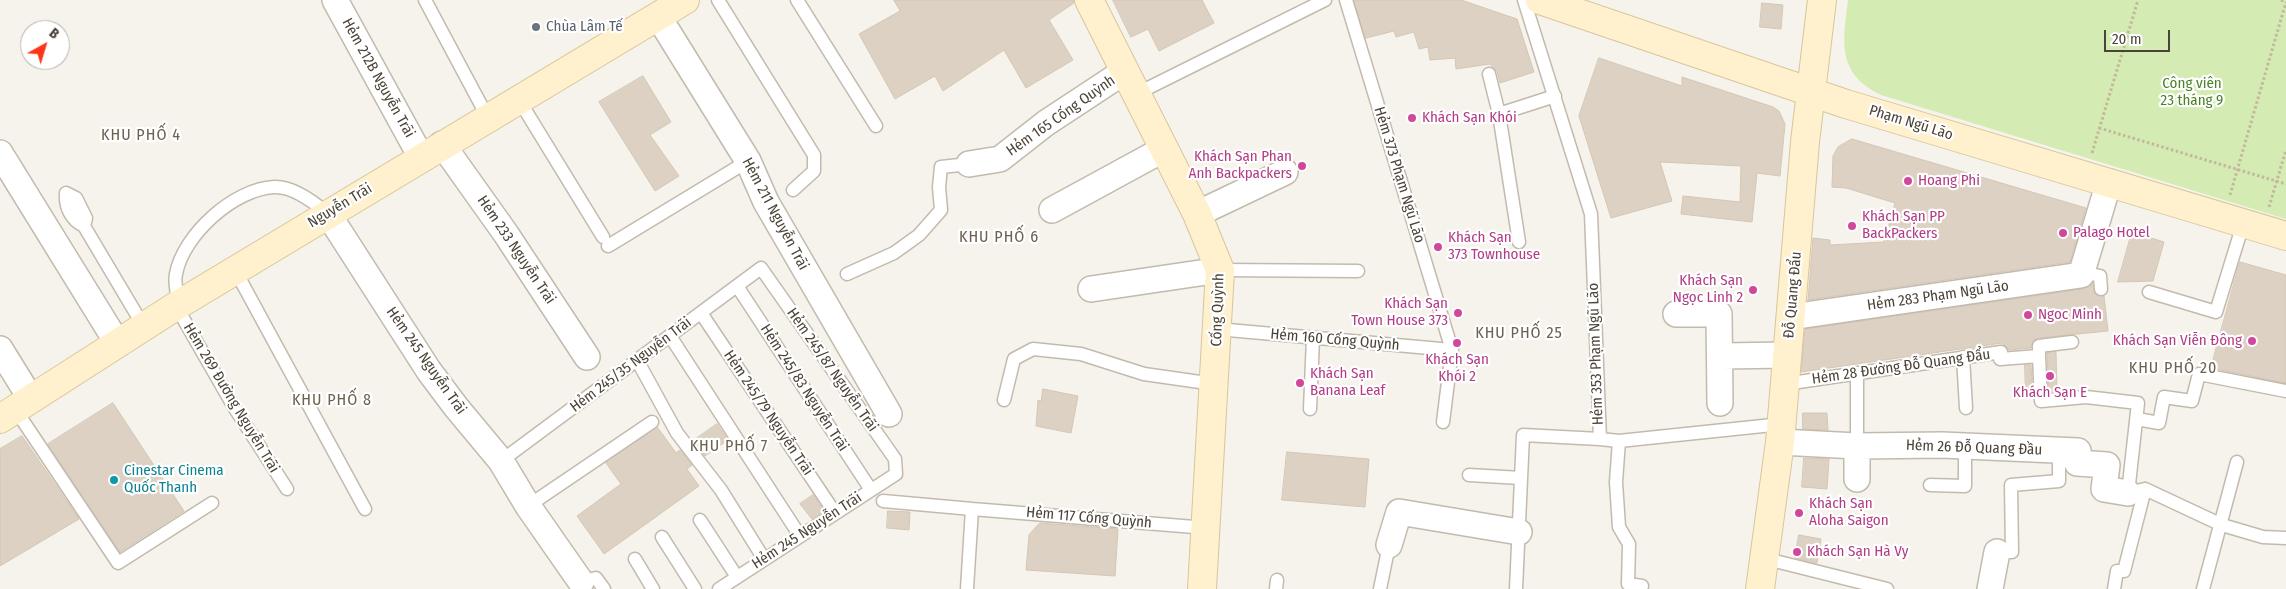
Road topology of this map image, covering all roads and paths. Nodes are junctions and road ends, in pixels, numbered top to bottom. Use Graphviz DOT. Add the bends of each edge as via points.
graph roads {
  1 [pos="335,0"];
  2 [pos="426,0"];
  3 [pos="685,0"];
  4 [pos="718,0"];
  5 [pos="798,0"];
  6 [pos="1089,0"];
  7 [pos="1325,0"];
  8 [pos="1346,0"];
  9 [pos="1524,0"];
  10 [pos="1540,0"];
  11 [pos="1822,0"];
  12 [pos="2138,0"];
  13 [pos="2281,0"];
  14 [pos="2286,2"];
  15 [pos="1580,7"];
  16 [pos="658,16"];
  17 [pos="1489,74"];
  18 [pos="1130,83"];
  19 [pos="1811,92"];
  20 [pos="1555,96"];
  21 [pos="518,100"];
  22 [pos="1499,114"];
  23 [pos="488,118"];
  24 [pos="876,126"];
  25 [pos="2099,128"];
  26 [pos="1164,149"];
  27 [pos="431,150"];
  28 [pos="2286,150"];
  29 [pos="0,153"];
  30 [pos="748,161"];
  31 [pos="968,164"];
  32 [pos="2238,170"];
  33 [pos="1285,172"];
  34 [pos="2097,179"];
  35 [pos="2277,181"];
  36 [pos="2286,184"];
  37 [pos="793,190"];
  38 [pos="1052,210"];
  39 [pos="328,214"];
  40 [pos="1198,214"];
  41 [pos="84,226"];
  42 [pos="2254,227"];
  43 [pos="1519,242"];
  44 [pos="761,268"];
  45 [pos="235,270"];
  46 [pos="1220,270"];
  47 [pos="1358,270"];
  48 [pos="2082,272"];
  49 [pos="847,274"];
  50 [pos="737,286"];
  51 [pos="1091,289"];
  52 [pos="2101,289"];
  53 [pos="2149,292"];
  54 [pos="177,305"];
  55 [pos="701,313"];
  56 [pos="1676,314"];
  57 [pos="1790,317"];
  58 [pos="144,327"];
  59 [pos="1217,329"];
  60 [pos="670,336"];
  61 [pos="1313,338"];
  62 [pos="2072,342"];
  63 [pos="118,344"];
  64 [pos="0,349"];
  65 [pos="1452,350"];
  66 [pos="1788,355"];
  67 [pos="1721,356"];
  68 [pos="2039,356"];
  69 [pos="1963,357"];
  70 [pos="587,358"];
  71 [pos="637,360"];
  72 [pos="1857,373"];
  73 [pos="1214,384"];
  74 [pos="1785,384"];
  75 [pos="2286,391"];
  76 [pos="1004,400"];
  77 [pos="1720,403"];
  78 [pos="1966,408"];
  79 [pos="15,409"];
  80 [pos="1310,409"];
  81 [pos="889,414"];
  82 [pos="2137,419"];
  83 [pos="652,422"];
  84 [pos="1443,422"];
  85 [pos="1781,433"];
  86 [pos="1600,439"];
  87 [pos="1618,441"];
  88 [pos="1857,446"];
  89 [pos="1965,447"];
  90 [pos="2059,451"];
  91 [pos="502,461"];
  92 [pos="2238,462"];
  93 [pos="896,474"];
  94 [pos="1469,475"];
  95 [pos="1521,478"];
  96 [pos="1857,479"];
  97 [pos="1930,485"];
  98 [pos="287,489"];
  99 [pos="871,490"];
  100 [pos="2137,491"];
  101 [pos="883,501"];
  102 [pos="212,503"];
  103 [pos="528,506"];
  104 [pos="365,509"];
  105 [pos="972,509"];
  106 [pos="835,513"];
  107 [pos="700,520"];
  108 [pos="2222,525"];
  109 [pos="1207,528"];
  110 [pos="1519,532"];
  111 [pos="800,536"];
  112 [pos="662,537"];
  113 [pos="2286,538"];
  114 [pos="1389,545"];
  115 [pos="1997,552"];
  116 [pos="1763,558"];
  117 [pos="635,559"];
  118 [pos="764,559"];
  119 [pos="737,577"];
  120 [pos="1642,586"];
  121 [pos="587,587"];
  122 [pos="653,589"];
  123 [pos="695,589"];
  124 [pos="719,589"];
  125 [pos="967,589"];
  126 [pos="1202,589"];
  127 [pos="1380,589"];
  128 [pos="1516,589"];
  129 [pos="1760,589"];
  130 [pos="1887,589"];
  131 [pos="1990,589"];
  132 [pos="2114,589"];
  133 [pos="2203,589"];
  1 -- 27 [label="street, Hẻm 212B Nguyễn Trãi"];
  2 -- 23 [label="lane"];
  3 -- 16 [label="main road, Nguyễn Trãi"];
  4 -- 37 [label="lane" via="814,155 814,171"];
  5 -- 24 [label="lane"];
  6 -- 18 [label="main road, Cống Quỳnh"];
  7 -- 18 [label="lane"];
  8 -- 65 [label="lane, Hẻm 373 Phạm Ngũ Lão"];
  9 -- 20 [label="lane, Hẻm 353 Phạm Ngũ Lão"];
  10 -- 15 [label="main road, Phạm Ngũ Lão"];
  11 -- 19 [label="main road, Ðỗ Quang Ðẩu"];
  12 -- 25 [label="path"];
  13 -- 14 [label="path"];
  14 -- 32 [label="path"];
  15 -- 19 [label="main road, Phạm Ngũ Lão"];
  16 -- 21 [label="main road, Nguyễn Trãi"];
  16 -- 30 [label="street, Hẻm 211 Nguyễn Trãi"];
  17 -- 22 [label="lane"];
  18 -- 26 [label="main road, Cống Quỳnh"];
  18 -- 31 [label="street, Hẻm 165 Cống Quỳnh" via="1046,123 1000,159"];
  19 -- 34 [label="main road, Phạm Ngũ Lão"];
  19 -- 57 [label="main road, Ðỗ Quang Ðẩu"];
  20 -- 22 [label="lane"];
  20 -- 86 [label="lane, Hẻm 353 Phạm Ngũ Lão" via="1591,214"];
  21 -- 23 [label="main road, Nguyễn Trãi"];
  21 -- 30 [label="lane" via="605,242"];
  22 -- 43 [label="lane"];
  23 -- 27 [label="main road, Nguyễn Trãi"];
  25 -- 32 [label="path"];
  25 -- 34 [label="path"];
  26 -- 38 [label="street"];
  26 -- 40 [label="main road, Cống Quỳnh"];
  27 -- 39 [label="main road, Nguyễn Trãi"];
  27 -- 70 [label="street, Hẻm 233 Nguyễn Trãi" via="506,234"];
  28 -- 35 [label="path"];
  29 -- 63 [label="street"];
  30 -- 81 [label="street, Hẻm 211 Nguyễn Trãi" via="766,202"];
  31 -- 49 [label="lane" via="941,167 941,210 920,235 894,253"];
  32 -- 35 [label="path"];
  32 -- 42 [label="path"];
  33 -- 40 [label="street"];
  34 -- 42 [label="main road, Phạm Ngũ Lão"];
  34 -- 48 [label="street"];
  35 -- 36 [label="path"];
  35 -- 42 [label="path"];
  39 -- 45 [label="main road, Nguyễn Trãi"];
  39 -- 54 [label="lane" via="305,196 275,186 236,200 211,216 185,248 176,272"];
  39 -- 91 [label="street, Hẻm 245 Nguyễn Trãi" via="429,371"];
  40 -- 46 [label="main road, Cống Quỳnh"];
  41 -- 58 [label="lane"];
  42 -- 53 [label="lane" via="2216,312"];
  44 -- 50 [label="lane, Hẻm 245/35 Nguyễn Trãi"];
  44 -- 93 [label="lane, Hẻm 245/87 Nguyễn Trãi" via="895,459"];
  45 -- 54 [label="main road, Nguyễn Trãi"];
  45 -- 104 [label="lane"];
  46 -- 47 [label="lane"];
  46 -- 51 [label="street"];
  46 -- 59 [label="main road, Cống Quỳnh"];
  48 -- 52 [label="lane" via="2100,276"];
  48 -- 57 [label="street, Hẻm 283 Phạm Ngũ Lão" via="2081,275"];
  50 -- 55 [label="lane, Hẻm 245/35 Nguyễn Trãi"];
  50 -- 99 [label="lane, Hẻm 245/83 Nguyễn Trãi"];
  54 -- 58 [label="main road, Nguyễn Trãi"];
  54 -- 98 [label="lane, Hẻm 269 Đường Nguyễn Trãi" via="234,408"];
  55 -- 60 [label="lane, Hẻm 245/35 Nguyễn Trãi"];
  55 -- 106 [label="lane, Hẻm 245/79 Nguyễn Trãi"];
  56 -- 67 [label="street" via="1719,314"];
  57 -- 66 [label="main road, Ðỗ Quang Ðẩu"];
  58 -- 63 [label="main road, Nguyễn Trãi"];
  59 -- 61 [label="lane, Hẻm 160 Cống Quỳnh"];
  59 -- 73 [label="main road, Cống Quỳnh"];
  60 -- 71 [label="lane, Hẻm 245/35 Nguyễn Trãi"];
  60 -- 111 [label="lane"];
  61 -- 65 [label="lane, Hẻm 160 Cống Quỳnh"];
  61 -- 80 [label="lane"];
  62 -- 68 [label="lane" via="2039,346"];
  63 -- 79 [label="main road, Nguyễn Trãi"];
  64 -- 79 [label="street"];
  65 -- 84 [label="lane"];
  66 -- 67 [label="street"];
  66 -- 74 [label="main road, Ðỗ Quang Ðẩu"];
  67 -- 77 [label="street"];
  68 -- 69 [label="lane, Hẻm 28 Đường Đỗ Quang Đẩu" via="2000,359 2000,352"];
  68 -- 82 [label="lane" via="2041,401 2086,397 2138,403"];
  69 -- 72 [label="lane, Hẻm 28 Đường Đỗ Quang Đẩu"];
  69 -- 78 [label="lane"];
  71 -- 91 [label="lane, Hẻm 245/35 Nguyễn Trãi"];
  71 -- 118 [label="lane" via="677,433 721,490"];
  72 -- 74 [label="lane, Hẻm 28 Đường Đỗ Quang Đẩu"];
  72 -- 88 [label="lane"];
  73 -- 76 [label="lane" via="1144,374 1081,354 1033,349 1014,359"];
  73 -- 109 [label="main road, Cống Quỳnh"];
  74 -- 85 [label="main road, Ðỗ Quang Ðẩu"];
  75 -- 82 [label="lane" via="2199,374 2192,401 2164,397 2159,423"];
  79 -- 102 [label="lane" via="118,563"];
  82 -- 100 [label="lane"];
  83 -- 103 [label="lane"];
  85 -- 87 [label="lane"];
  85 -- 88 [label="street, Hẻm 26 Ðỗ Quang Ðầu"];
  85 -- 116 [label="main road, Ðỗ Quang Ðẩu"];
  86 -- 87 [label="lane, Hẻm 353 Phạm Ngũ Lão"];
  86 -- 95 [label="lane" via="1523,436"];
  87 -- 120 [label="lane, Hẻm 353 Phạm Ngũ Lão" via="1619,527 1629,544 1628,584"];
  88 -- 89 [label="street, Hẻm 26 Ðỗ Quang Ðầu"];
  88 -- 96 [label="street"];
  89 -- 90 [label="street, Hẻm 26 Ðỗ Quang Ðầu"];
  89 -- 97 [label="lane" via="1971,486"];
  90 -- 100 [label="street, Hẻm 26 Ðỗ Quang Ðầu" via="2078,451 2077,463 2108,465 2104,489"];
  90 -- 115 [label="lane" via="2059,481 2011,485 2012,552"];
  91 -- 103 [label="street, Hẻm 245 Nguyễn Trãi"];
  92 -- 108 [label="lane"];
  93 -- 99 [label="lane, Hẻm 245 Nguyễn Trãi"];
  94 -- 95 [label="lane"];
  95 -- 110 [label="lane"];
  99 -- 106 [label="lane, Hẻm 245 Nguyễn Trãi"];
  100 -- 108 [label="lane"];
  100 -- 132 [label="lane" via="2124,571 2117,571"];
  101 -- 105 [label="lane, Hẻm 117 Cống Quỳnh"];
  103 -- 121 [label="street, Hẻm 245 Nguyễn Trãi"];
  105 -- 109 [label="lane, Hẻm 117 Cống Quỳnh"];
  105 -- 125 [label="lane"];
  106 -- 111 [label="lane, Hẻm 245 Nguyễn Trãi"];
  107 -- 119 [label="lane"];
  108 -- 113 [label="lane" via="2263,537"];
  108 -- 133 [label="lane"];
  109 -- 126 [label="main road, Cống Quỳnh"];
  110 -- 114 [label="street" via="1399,512"];
  110 -- 128 [label="lane"];
  111 -- 118 [label="lane, Hẻm 245 Nguyễn Trãi"];
  112 -- 123 [label="lane"];
  114 -- 127 [label="lane"];
  115 -- 131 [label="street"];
  116 -- 129 [label="main road, Ðỗ Quang Ðẩu"];
  116 -- 130 [label="lane"];
  117 -- 122 [label="lane"];
  118 -- 119 [label="lane, Hẻm 245 Nguyễn Trãi"];
  119 -- 124 [label="lane, Hẻm 245 Nguyễn Trãi"];
}
